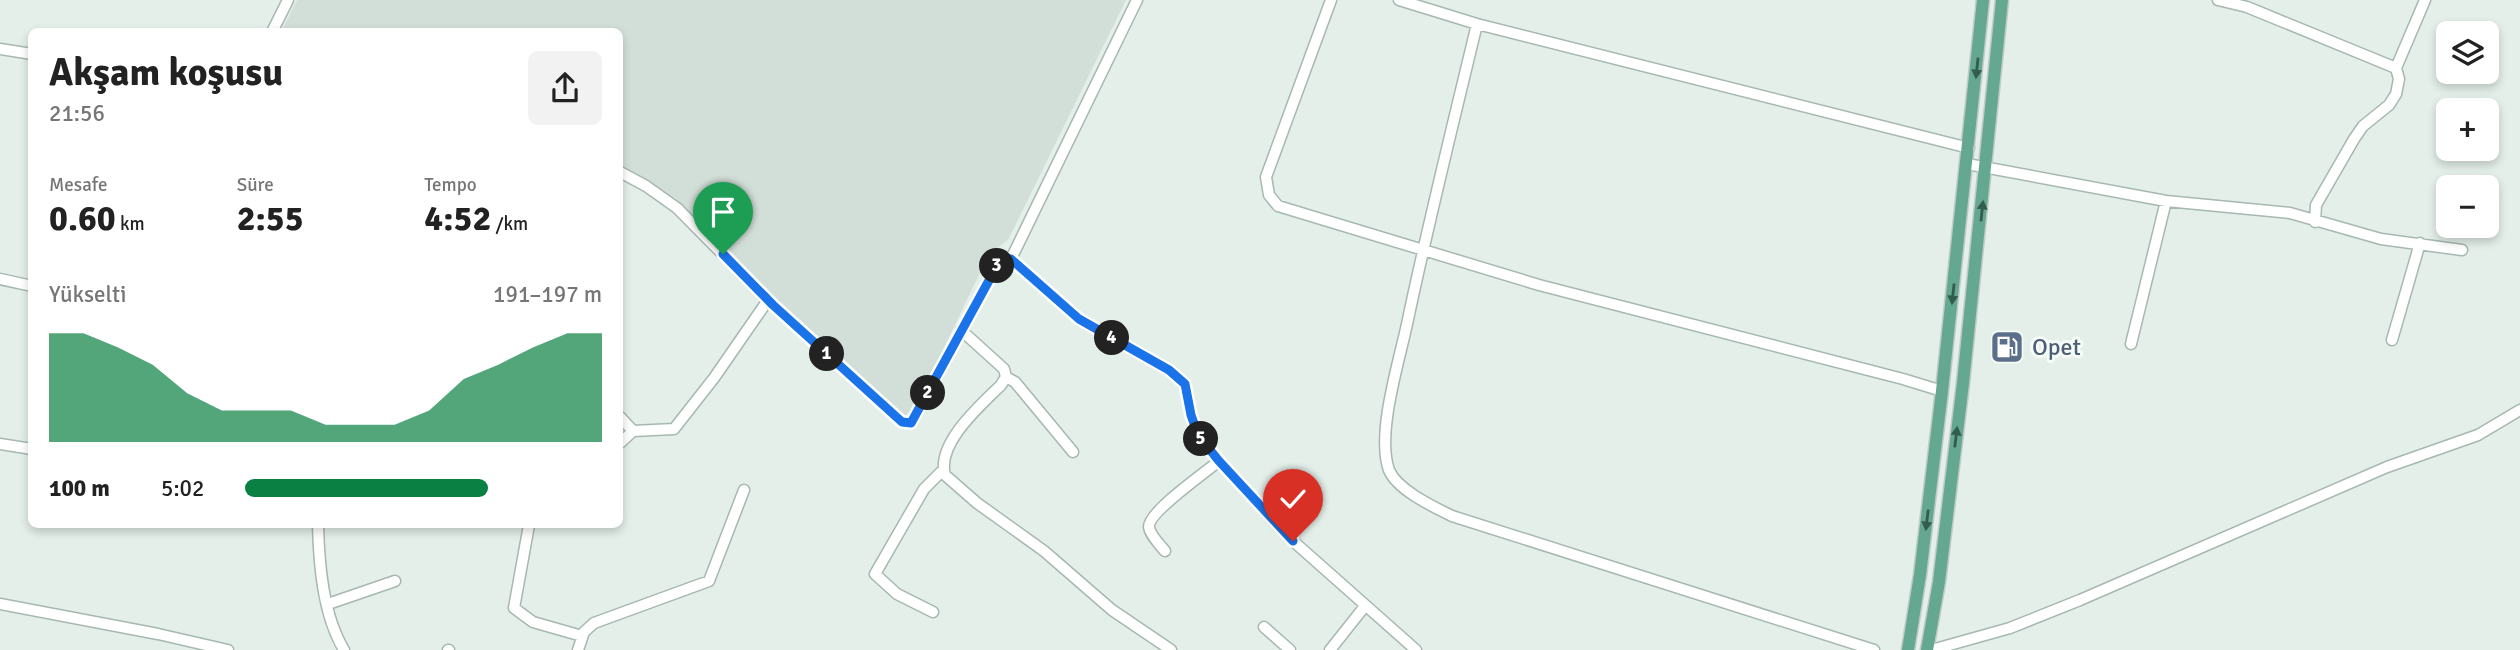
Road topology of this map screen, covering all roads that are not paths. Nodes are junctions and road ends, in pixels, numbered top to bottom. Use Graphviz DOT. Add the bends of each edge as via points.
graph roads {
  1 [pos="288,0"];
  2 [pos="1137,0"];
  3 [pos="1331,0"];
  4 [pos="1399,0"];
  5 [pos="1983,0"];
  6 [pos="2003,0"];
  7 [pos="2218,0"];
  8 [pos="2425,0"];
  9 [pos="1477,24"];
  10 [pos="274,28"];
  11 [pos="0,49"];
  12 [pos="28,53"];
  13 [pos="2396,68"];
  14 [pos="1969,148"];
  15 [pos="1967,164"];
  16 [pos="1986,167"];
  17 [pos="623,174"];
  18 [pos="2165,201"];
  19 [pos="2315,222"];
  20 [pos="2420,243"];
  21 [pos="2462,250"];
  22 [pos="1422,251"];
  23 [pos="1011,259"];
  24 [pos="0,279"];
  25 [pos="28,285"];
  26 [pos="768,300"];
  27 [pos="961,330"];
  28 [pos="2392,340"];
  29 [pos="2131,344"];
  30 [pos="1006,377"];
  31 [pos="1942,391"];
  32 [pos="2520,411"];
  33 [pos="623,420"];
  34 [pos="633,431"];
  35 [pos="623,440"];
  36 [pos="0,444"];
  37 [pos="28,449"];
  38 [pos="1073,452"];
  39 [pos="1219,461"];
  40 [pos="943,470"];
  41 [pos="744,490"];
  42 [pos="318,528"];
  43 [pos="528,528"];
  44 [pos="1165,551"];
  45 [pos="395,581"];
  46 [pos="0,604"];
  47 [pos="328,604"];
  48 [pos="1365,606"];
  49 [pos="933,612"];
  50 [pos="1264,626"];
  51 [pos="582,636"];
  52 [pos="228,650"];
  53 [pos="344,650"];
  54 [pos="578,650"];
  55 [pos="1171,650"];
  56 [pos="1290,650"];
  57 [pos="1330,650"];
  58 [pos="1416,650"];
  59 [pos="1874,650"];
  60 [pos="1908,650"];
  61 [pos="1927,650"];
  1 -- 10 [label="street"];
  2 -- 23 [label="street"];
  3 -- 22 [label="street" via="1266,177 1269,195 1278,206"];
  4 -- 9 [label="street"];
  5 -- 14 [label="main road, one-way"];
  6 -- 16 [label="main road"];
  7 -- 13 [label="street" via="2247,7"];
  8 -- 13 [label="street"];
  9 -- 14 [label="street"];
  9 -- 22 [label="street"];
  11 -- 12 [label="street"];
  13 -- 19 [label="street" via="2396,94 2354,139 2316,205"];
  14 -- 15 [label="main road"];
  15 -- 16 [label="street"];
  15 -- 31 [label="main road, one-way"];
  16 -- 18 [label="street"];
  61 -- 16 [label="main road, one-way" via="1941,568"];
  17 -- 26 [label="street" via="677,208"];
  18 -- 19 [label="street" via="2290,213"];
  18 -- 29 [label="street"];
  19 -- 20 [label="street" via="2381,239"];
  20 -- 21 [label="street"];
  20 -- 28 [label="street"];
  22 -- 31 [label="street"];
  22 -- 59 [label="street" via="1386,420 1390,474 1404,487 1452,516"];
  23 -- 27 [label="street" via="998,264"];
  23 -- 39 [label="street" via="1079,319 1169,370 1185,384 1198,435"];
  24 -- 25 [label="street"];
  26 -- 27 [label="street" via="902,422 911,423 917,414"];
  26 -- 34 [label="street" via="674,429"];
  27 -- 30 [label="street" via="1004,369"];
  30 -- 38 [label="street"];
  30 -- 40 [label="street" via="961,427"];
  31 -- 60 [label="main road, one-way"];
  32 -- 61 [label="street" via="2478,435 2387,467 2010,628"];
  33 -- 34 [label="street"];
  34 -- 35 [label="street"];
  36 -- 37 [label="street"];
  39 -- 44 [label="street" via="1151,520 1150,531"];
  39 -- 48 [label="street" via="1293,541"];
  40 -- 49 [label="street" via="924,489 875,573 897,594"];
  40 -- 55 [label="street" via="948,480 1044,551 1112,610"];
  41 -- 51 [label="street" via="709,582 594,623"];
  42 -- 47 [label="street"];
  43 -- 51 [label="street" via="514,608 533,622"];
  45 -- 47 [label="street"];
  46 -- 52 [label="street"];
  47 -- 53 [label="street"];
  48 -- 57 [label="street"];
  48 -- 58 [label="street"];
  50 -- 56 [label="street"];
  51 -- 54 [label="street"];
}
